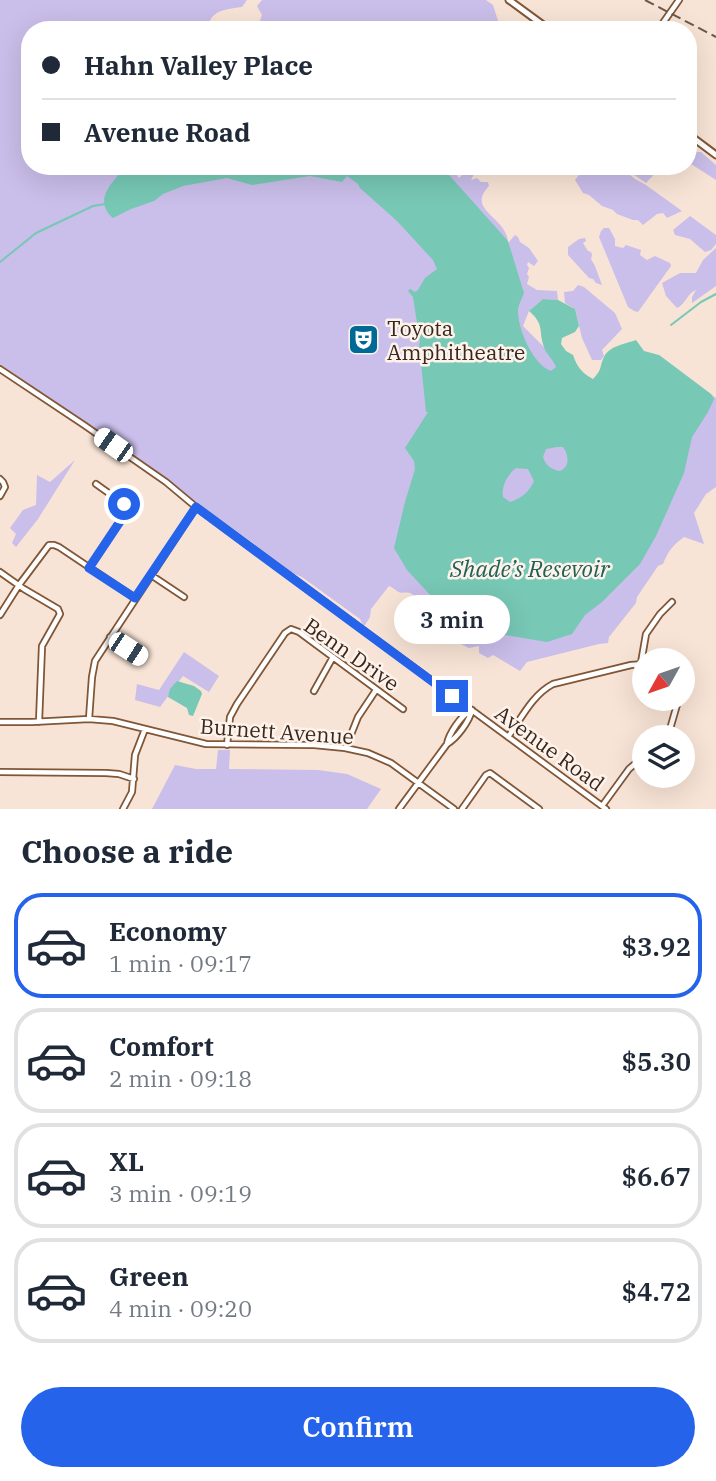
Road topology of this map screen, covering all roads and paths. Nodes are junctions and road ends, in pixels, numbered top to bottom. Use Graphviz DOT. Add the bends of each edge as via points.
graph roads {
  1 [pos="509,0"];
  2 [pos="679,0"];
  3 [pos="538,21"];
  4 [pos="664,21"];
  5 [pos="697,141"];
  6 [pos="716,155"];
  7 [pos="0,369"];
  8 [pos="0,479"];
  9 [pos="96,485"];
  10 [pos="0,496"];
  11 [pos="196,507"];
  12 [pos="89,568"];
  13 [pos="0,572"];
  14 [pos="151,575"];
  15 [pos="19,585"];
  16 [pos="184,597"];
  17 [pos="135,598"];
  18 [pos="672,602"];
  19 [pos="0,615"];
  20 [pos="110,637"];
  21 [pos="643,648"];
  22 [pos="141,657"];
  23 [pos="333,657"];
  24 [pos="632,666"];
  25 [pos="376,690"];
  26 [pos="314,691"];
  27 [pos="403,709"];
  28 [pos="472,710"];
  29 [pos="89,719"];
  30 [pos="0,722"];
  31 [pos="39,722"];
  32 [pos="145,729"];
  33 [pos="508,737"];
  34 [pos="227,745"];
  35 [pos="345,748"];
  36 [pos="632,766"];
  37 [pos="0,772"];
  38 [pos="134,779"];
  39 [pos="418,782"];
  40 [pos="604,808"];
  41 [pos="123,809"];
  42 [pos="399,809"];
  43 [pos="454,809"];
  44 [pos="462,809"];
  45 [pos="539,809"];
  1 -- 3 [label="main road"];
  2 -- 4 [label="street"];
  5 -- 6 [label="main road"];
  7 -- 11 [label="street, Avenue Road"];
  8 -- 10 [label="street" via="5,488"];
  9 -- 12 [label="street" via="127,511"];
  11 -- 14 [label="street"];
  11 -- 28 [label="street, Avenue Road"];
  12 -- 15 [label="street" via="49,545"];
  12 -- 17 [label="street"];
  13 -- 15 [label="street"];
  14 -- 16 [label="street"];
  14 -- 17 [label="street"];
  15 -- 19 [label="street"];
  15 -- 31 [label="street" via="60,614 42,646"];
  17 -- 20 [label="street"];
  18 -- 21 [label="street" via="646,634"];
  20 -- 22 [label="street"];
  20 -- 29 [label="street" via="93,668"];
  23 -- 25 [label="street, Benn Drive"];
  23 -- 26 [label="street"];
  23 -- 34 [label="street, Benn Drive" via="294,629 287,631 230,717"];
  24 -- 33 [label="street" via="545,688"];
  25 -- 27 [label="street, Benn Drive"];
  25 -- 35 [label="street"];
  28 -- 33 [label="street, Avenue Road"];
  28 -- 39 [label="street"];
  29 -- 31 [label="street, Burnett Avenue"];
  29 -- 32 [label="street, Burnett Avenue"];
  30 -- 31 [label="street, Burnett Avenue"];
  32 -- 34 [label="street, Burnett Avenue"];
  32 -- 38 [label="street" via="135,755"];
  33 -- 40 [label="street, Avenue Road"];
  34 -- 35 [label="street, Burnett Avenue"];
  35 -- 39 [label="street, Burnett Avenue" via="391,763"];
  36 -- 40 [label="street"];
  37 -- 38 [label="street" via="106,773"];
  38 -- 41 [label="street"];
  39 -- 42 [label="street"];
  39 -- 43 [label="street, Burnett Avenue"];
  44 -- 45 [label="street" via="490,773"];
}
